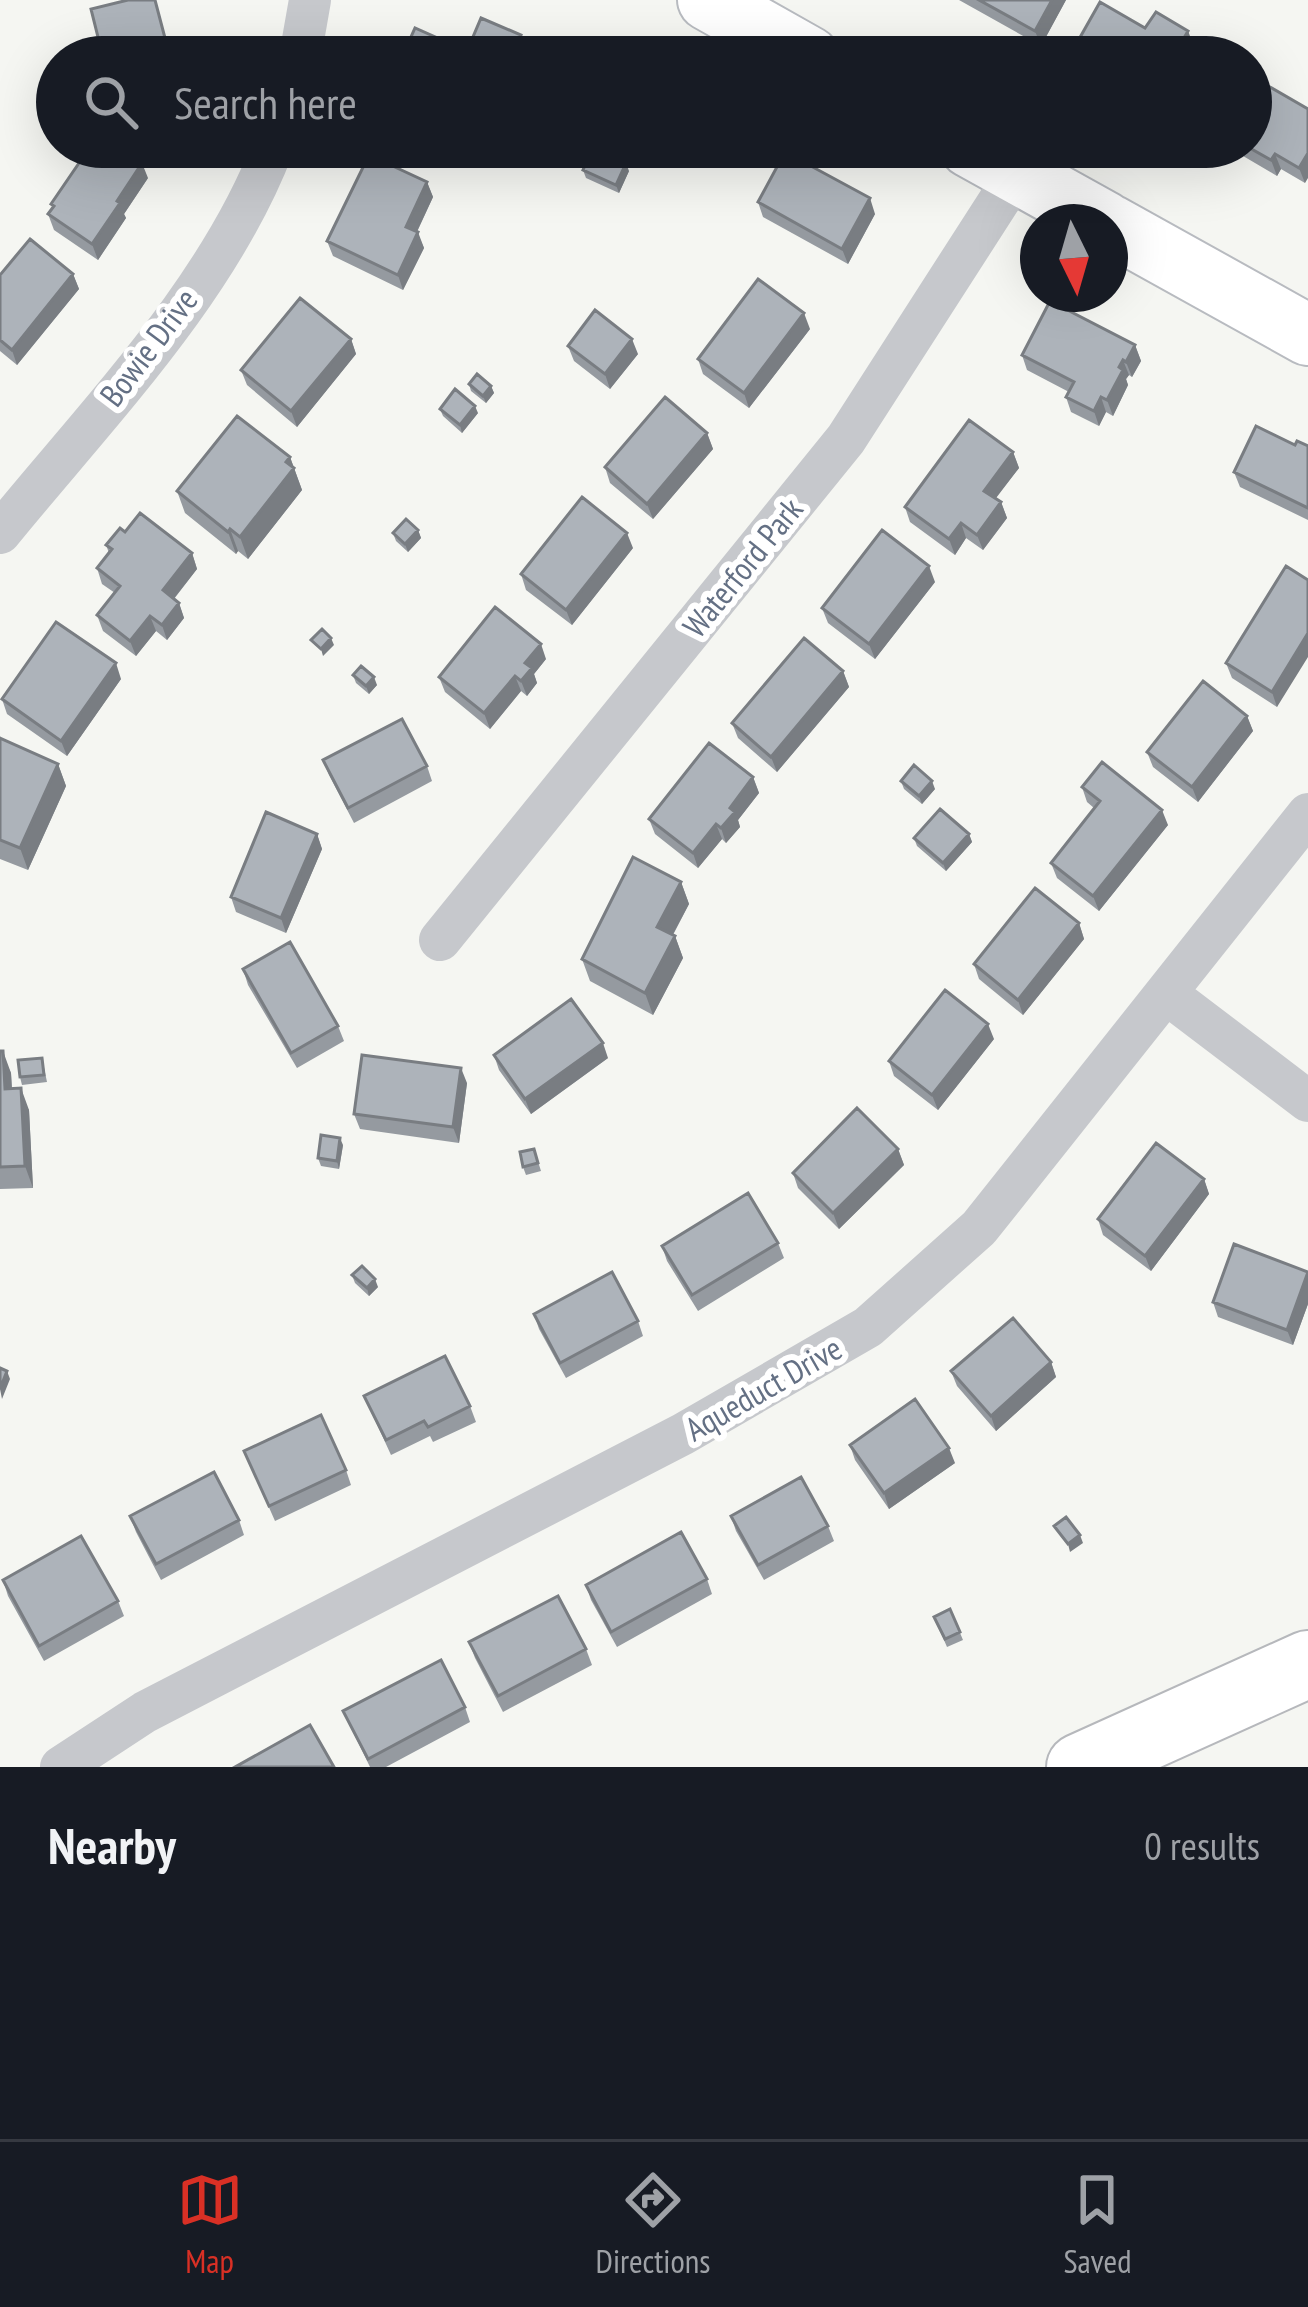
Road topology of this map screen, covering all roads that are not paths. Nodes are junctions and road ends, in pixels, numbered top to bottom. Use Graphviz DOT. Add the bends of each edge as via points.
graph roads {
  1 [pos="310,0"];
  2 [pos="708,0"];
  3 [pos="304,36"];
  4 [pos="772,36"];
  5 [pos="264,168"];
  6 [pos="989,168"];
  7 [pos="1007,168"];
  8 [pos="1071,204"];
  9 [pos="1128,235"];
  10 [pos="1308,334"];
  11 [pos="0,533"];
  12 [pos="1308,814"];
  13 [pos="440,940"];
  14 [pos="1167,994"];
  15 [pos="1308,1101"];
  16 [pos="1308,1664"];
  17 [pos="61,1767"];
  18 [pos="1080,1767"];
  1 -- 3 [label="street"];
  2 -- 4 [label="street"];
  5 -- 11 [label="street, Bowie Drive" via="242,217 162,336"];
  6 -- 13 [label="street, Waterford Park" via="846,439"];
  7 -- 8 [label="street"];
  9 -- 10 [label="street"];
  12 -- 14 [label="street, Aqueduct Drive"];
  14 -- 15 [label="street"];
  14 -- 17 [label="street, Aqueduct Drive" via="979,1228 868,1327 683,1434 146,1712"];
  16 -- 18 [label="highway"];
}
